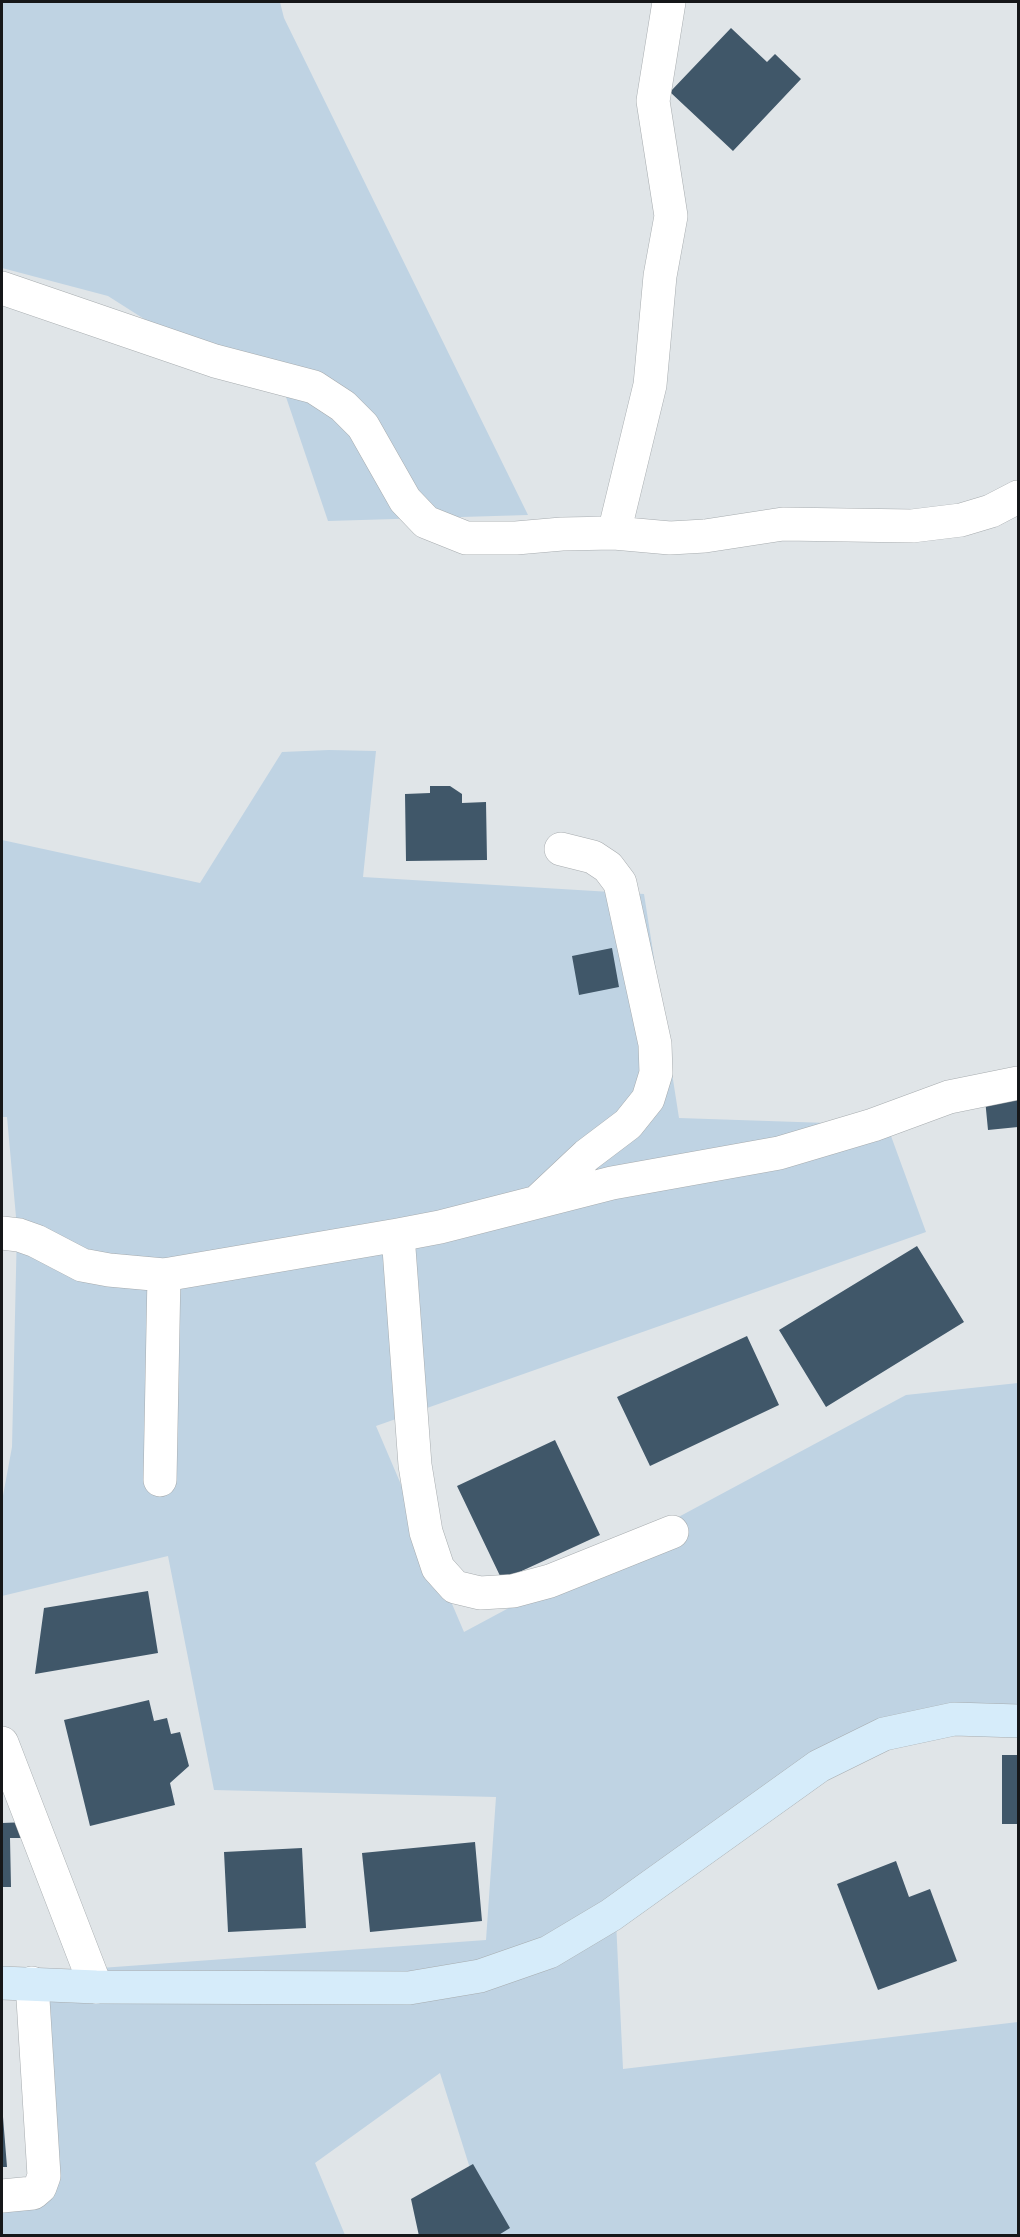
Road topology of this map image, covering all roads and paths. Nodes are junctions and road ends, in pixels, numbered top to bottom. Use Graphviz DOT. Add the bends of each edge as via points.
graph roads {
  1 [pos="669,2"];
  2 [pos="2,288"];
  3 [pos="1018,497"];
  4 [pos="614,533"];
  5 [pos="561,849"];
  6 [pos="1018,1083"];
  7 [pos="536,1203"];
  8 [pos="2,1233"];
  9 [pos="398,1235"];
  10 [pos="164,1275"];
  11 [pos="160,1480"];
  12 [pos="672,1532"];
  13 [pos="1018,1721"];
  14 [pos="2,1743"];
  15 [pos="17,1983"];
  16 [pos="96,1987"];
  17 [pos="2,2196"];
  1 -- 4 [label="street" via="653,101 671,216 660,276 650,385"];
  2 -- 4 [label="street" via="216,361 314,387 343,406 363,426 405,500 426,522 466,538"];
  3 -- 4 [label="street" via="961,520 912,526 783,524 670,538"];
  5 -- 7 [label="street" via="593,857 608,867 620,883 655,1044 656,1073 648,1099 628,1124 586,1155"];
  6 -- 7 [label="street" via="949,1097 779,1153 612,1183"];
  7 -- 9 [label="street"];
  8 -- 10 [label="street" via="36,1241 82,1265"];
  9 -- 10 [label="street"];
  9 -- 12 [label="street" via="415,1465 426,1533 438,1568 454,1587 480,1593 513,1591 550,1581"];
  10 -- 11 [label="street"];
  13 -- 16 [label="main road" via="954,1719 884,1734 819,1766 611,1915 549,1952 480,1976 409,1988"];
  14 -- 16 [label="street"];
  15 -- 16 [label="main road"];
  15 -- 17 [label="street" via="44,2176 33,2193"];
}
